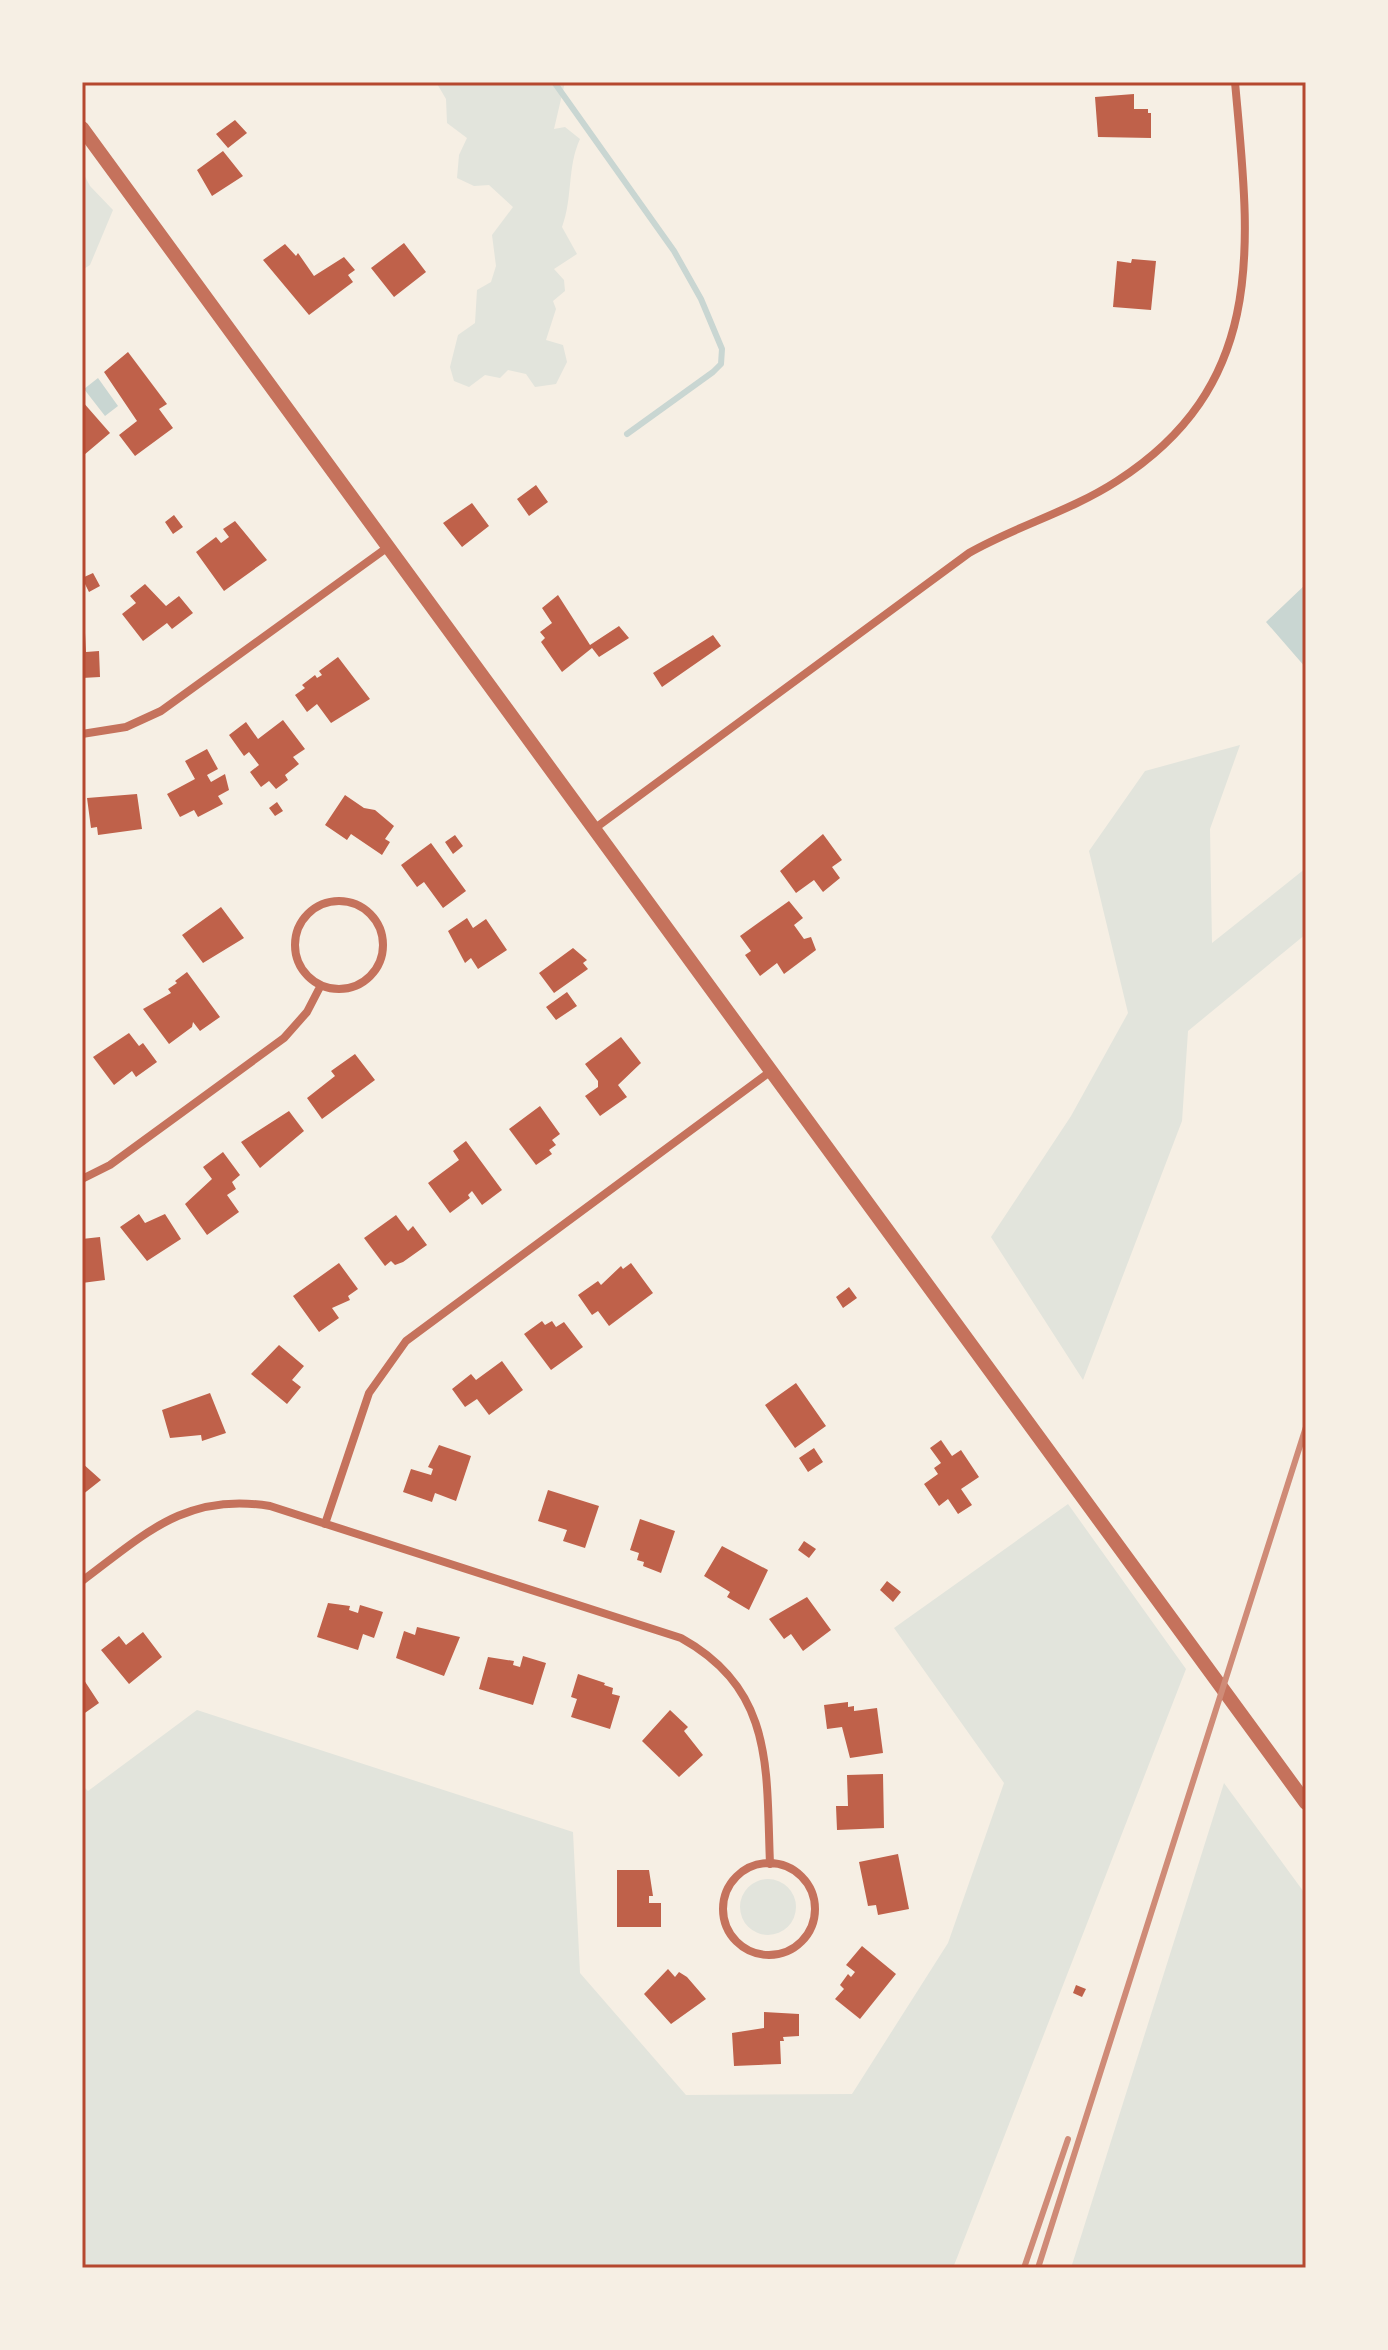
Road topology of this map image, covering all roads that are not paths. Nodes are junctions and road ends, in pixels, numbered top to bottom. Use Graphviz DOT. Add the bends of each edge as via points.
graph roads {
  1 [pos="1235,82"];
  2 [pos="82,128"];
  3 [pos="388,547"];
  4 [pos="82,734"];
  5 [pos="594,829"];
  6 [pos="321,985"];
  7 [pos="771,1071"];
  8 [pos="82,1179"];
  9 [pos="325,1524"];
  10 [pos="82,1581"];
  11 [pos="1306,1803"];
  12 [pos="770,1864"];
  1 -- 5 [label="street" via="1247,254 1242,296 1230,343 1181,428 1115,482 969,553"];
  2 -- 3 [label="street"];
  3 -- 4 [label="street" via="161,711 126,727"];
  3 -- 5 [label="street"];
  5 -- 7 [label="street"];
  6 -- 6 [label="street" via="355,986 379,963 381,929 358,905 324,904 300,927 298,961"];
  6 -- 8 [label="street" via="284,1038 110,1165"];
  7 -- 9 [label="street" via="406,1341 369,1393"];
  7 -- 11 [label="street"];
  9 -- 10 [label="street" via="249,1503 207,1505 155,1527"];
  9 -- 12 [label="street" via="681,1638 715,1660 742,1691 760,1729"];
  12 -- 12 [label="street" via="737,1876 723,1908 736,1941 768,1955 800,1943 815,1911 802,1878"];
}
